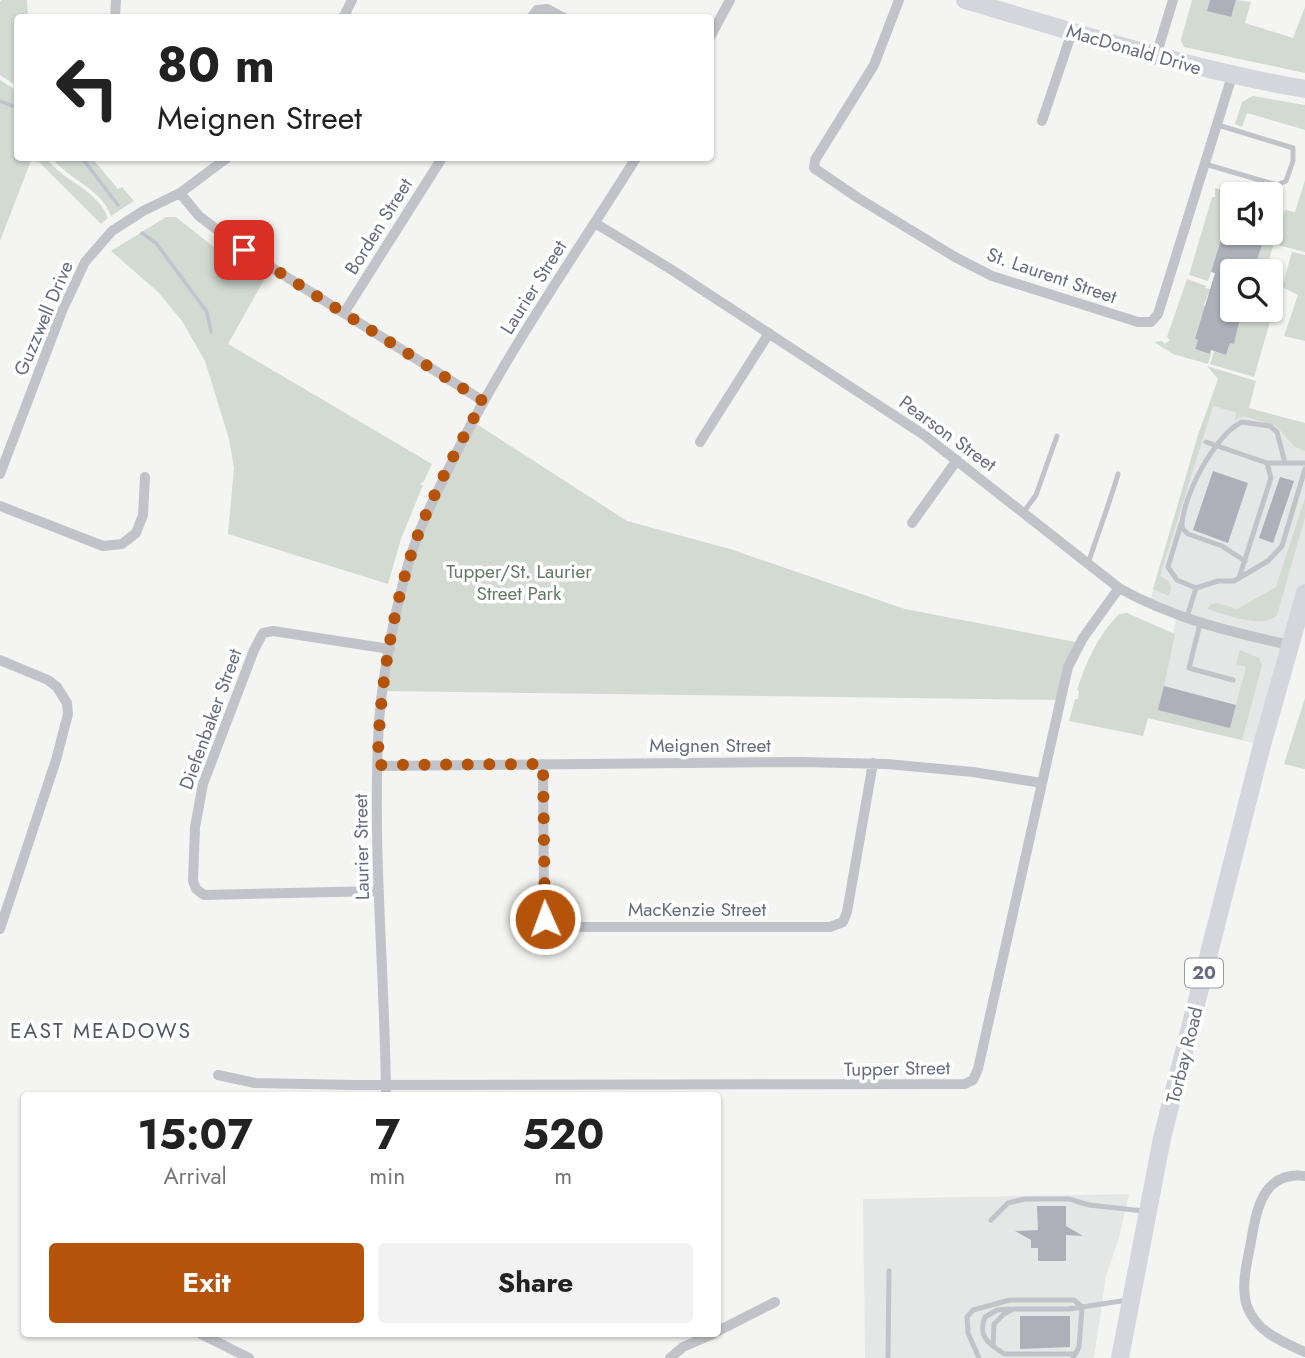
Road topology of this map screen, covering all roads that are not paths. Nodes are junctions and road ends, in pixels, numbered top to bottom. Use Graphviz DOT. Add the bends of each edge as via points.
graph roads {
  1 [pos="730,0"];
  2 [pos="899,0"];
  3 [pos="965,0"];
  4 [pos="1173,0"];
  5 [pos="534,14"];
  6 [pos="556,14"];
  7 [pos="714,30"];
  8 [pos="1072,32"];
  9 [pos="1156,56"];
  10 [pos="1231,76"];
  11 [pos="1305,89"];
  12 [pos="1042,121"];
  13 [pos="1217,125"];
  14 [pos="223,161"];
  15 [pos="440,161"];
  16 [pos="634,161"];
  17 [pos="1205,164"];
  18 [pos="180,193"];
  19 [pos="595,223"];
  20 [pos="344,313"];
  21 [pos="769,333"];
  22 [pos="483,401"];
  23 [pos="1057,436"];
  24 [pos="700,442"];
  25 [pos="1206,442"];
  26 [pos="1218,446"];
  27 [pos="957,460"];
  28 [pos="1267,463"];
  29 [pos="1285,463"];
  30 [pos="1305,463"];
  31 [pos="1305,469"];
  32 [pos="0,474"];
  33 [pos="1118,474"];
  34 [pos="145,477"];
  35 [pos="1271,478"];
  36 [pos="1278,481"];
  37 [pos="1288,501"];
  38 [pos="1295,503"];
  39 [pos="0,506"];
  40 [pos="1023,513"];
  41 [pos="1283,514"];
  42 [pos="1291,517"];
  43 [pos="912,523"];
  44 [pos="1181,524"];
  45 [pos="1279,527"];
  46 [pos="1287,530"];
  47 [pos="1275,539"];
  48 [pos="1283,542"];
  49 [pos="1245,561"];
  50 [pos="1088,564"];
  51 [pos="1240,578"];
  52 [pos="1119,588"];
  53 [pos="1196,588"];
  54 [pos="1305,593"];
  55 [pos="1186,619"];
  56 [pos="1200,624"];
  57 [pos="1290,645"];
  58 [pos="390,649"];
  59 [pos="0,660"];
  60 [pos="1233,680"];
  61 [pos="543,764"];
  62 [pos="873,764"];
  63 [pos="378,765"];
  64 [pos="1041,783"];
  65 [pos="379,891"];
  66 [pos="0,929"];
  67 [pos="218,1075"];
  68 [pos="386,1090"];
  69 [pos="1305,1175"];
  70 [pos="1147,1212"];
  71 [pos="991,1220"];
  72 [pos="889,1270"];
  73 [pos="1131,1300"];
  74 [pos="775,1303"];
  75 [pos="1082,1307"];
  76 [pos="1013,1309"];
  77 [pos="721,1330"];
  78 [pos="207,1337"];
  79 [pos="706,1337"];
  80 [pos="993,1346"];
  81 [pos="1305,1352"];
  82 [pos="1073,1356"];
  83 [pos="249,1358"];
  84 [pos="670,1358"];
  85 [pos="888,1358"];
  86 [pos="979,1358"];
  87 [pos="1120,1358"];
  1 -- 7 [label="street"];
  2 -- 17 [label="street, St. Laurent Street" via="874,65 814,168 955,257 1034,291 1151,322 1162,304"];
  3 -- 8 [label="main road, MacDonald Drive"];
  4 -- 9 [label="street"];
  5 -- 6 [label="street" via="547,9"];
  8 -- 9 [label="main road, MacDonald Drive"];
  8 -- 12 [label="street"];
  9 -- 10 [label="main road, MacDonald Drive"];
  10 -- 11 [label="main road, MacDonald Drive"];
  10 -- 13 [label="street, St. Laurent Street"];
  13 -- 17 [label="street, St. Laurent Street"];
  13 -- 17 [label="lane" via="1293,148 1293,161 1286,181 1277,185"];
  14 -- 18 [label="street, Guzzwell Drive"];
  15 -- 20 [label="street, Borden Street"];
  16 -- 19 [label="street, Laurier Street"];
  18 -- 20 [label="street" via="221,234"];
  18 -- 32 [label="street, Guzzwell Drive" via="113,231 85,262"];
  19 -- 21 [label="street, Pearson Street"];
  19 -- 22 [label="street, Laurier Street"];
  20 -- 22 [label="street"];
  21 -- 24 [label="street"];
  21 -- 27 [label="street, Pearson Street"];
  22 -- 58 [label="street, Laurier Street" via="419,534"];
  23 -- 40 [label="lane" via="1036,495"];
  25 -- 26 [label="lane"];
  26 -- 28 [label="lane"];
  26 -- 29 [label="lane" via="1238,424 1248,421 1270,426 1280,435"];
  26 -- 44 [label="lane" via="1196,477"];
  27 -- 40 [label="street, Pearson Street"];
  27 -- 43 [label="street"];
  28 -- 29 [label="lane"];
  28 -- 35 [label="lane"];
  29 -- 30 [label="lane"];
  31 -- 38 [label="lane"];
  33 -- 50 [label="lane"];
  34 -- 39 [label="street" via="143,515 136,534 122,544 92,542"];
  35 -- 36 [label="lane"];
  35 -- 49 [label="lane" via="1266,507"];
  37 -- 38 [label="lane"];
  38 -- 42 [label="lane"];
  40 -- 50 [label="street, Pearson Street"];
  41 -- 42 [label="lane"];
  42 -- 46 [label="lane"];
  44 -- 49 [label="lane" via="1188,534 1222,546"];
  44 -- 53 [label="lane" via="1168,567 1177,580"];
  45 -- 46 [label="lane"];
  46 -- 48 [label="lane"];
  47 -- 48 [label="lane"];
  48 -- 51 [label="lane" via="1268,561"];
  49 -- 51 [label="lane"];
  50 -- 52 [label="street, Pearson Street"];
  51 -- 53 [label="lane"];
  52 -- 55 [label="street, Pearson Street"];
  52 -- 64 [label="street, Tupper Street" via="1068,667"];
  53 -- 55 [label="lane"];
  54 -- 57 [label="main road, Torbay Road / 20"];
  55 -- 56 [label="street, Pearson Street"];
  56 -- 57 [label="street, Pearson Street"];
  56 -- 60 [label="lane" via="1189,668"];
  57 -- 70 [label="main road, Torbay Road / 20"];
  58 -- 63 [label="street, Laurier Street"];
  58 -- 65 [label="street, Diefenbaker Street" via="263,633 203,784 195,827 193,881 204,895"];
  59 -- 66 [label="street" via="57,687 68,714"];
  61 -- 62 [label="street, Meignen Street"];
  61 -- 62 [label="street, MacKenzie Street" via="544,909 548,923 562,927 830,927 843,922"];
  61 -- 63 [label="street, Meignen Street"];
  62 -- 64 [label="street, Meignen Street"];
  63 -- 65 [label="street, Laurier Street"];
  64 -- 68 [label="street, Tupper Street" via="978,1069 965,1084"];
  65 -- 68 [label="street, Laurier Street"];
  67 -- 68 [label="street, Tupper Street" via="254,1083"];
  69 -- 81 [label="street" via="1284,1176 1264,1195 1245,1273 1247,1307 1258,1325"];
  70 -- 71 [label="lane" via="1069,1199 1025,1199 1008,1203"];
  70 -- 73 [label="main road, Torbay Road / 20"];
  72 -- 85 [label="lane"];
  73 -- 75 [label="lane"];
  73 -- 87 [label="main road, Torbay Road / 20"];
  74 -- 77 [label="street"];
  75 -- 76 [label="lane"];
  75 -- 82 [label="lane" via="1080,1347"];
  75 -- 86 [label="lane" via="1074,1300 1010,1300 973,1310 967,1317 968,1333"];
  76 -- 80 [label="lane" via="994,1324"];
  76 -- 80 [label="lane" via="985,1317 984,1339"];
  78 -- 83 [label="street"];
  79 -- 84 [label="street"];
  80 -- 82 [label="lane" via="1004,1354"];
}
